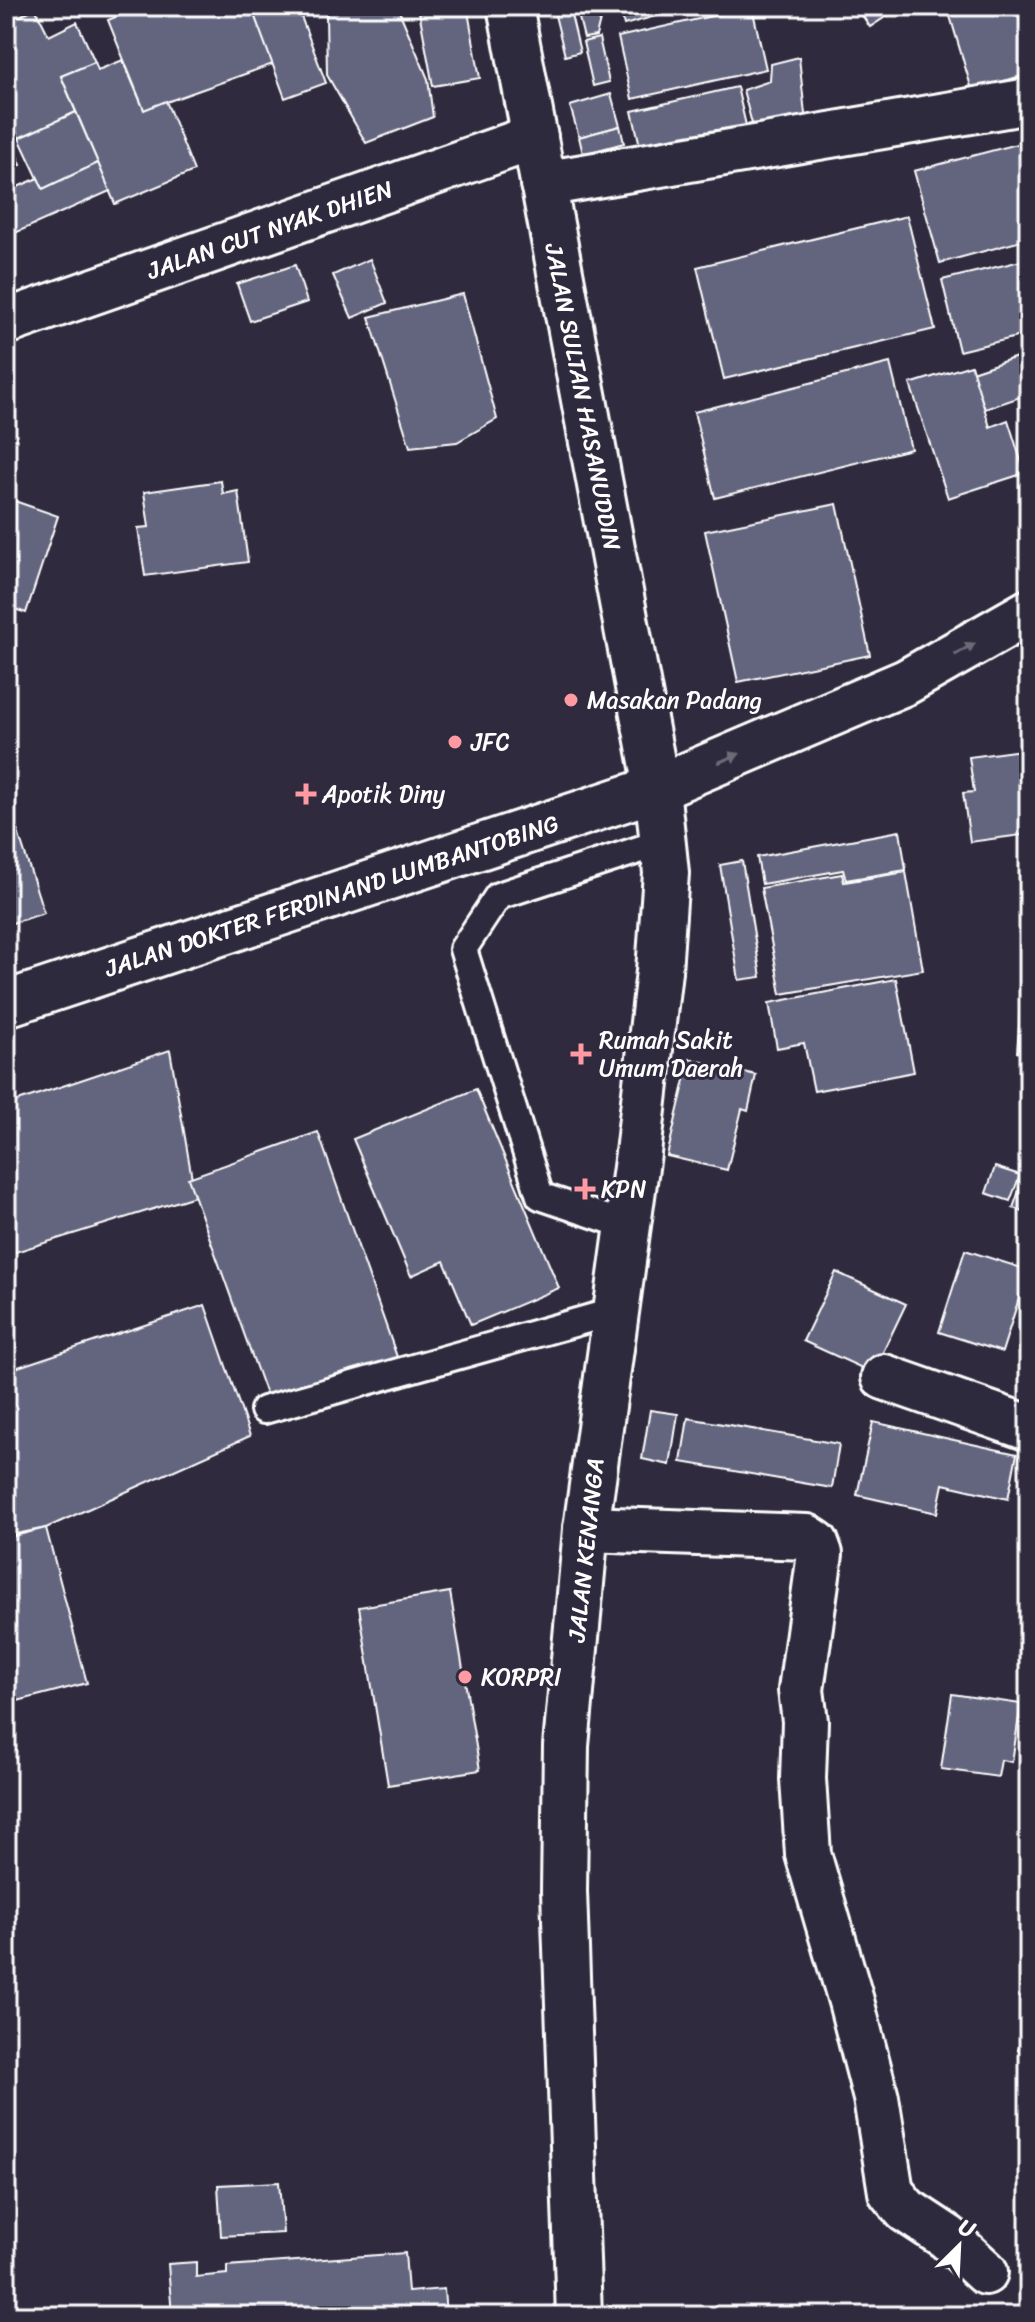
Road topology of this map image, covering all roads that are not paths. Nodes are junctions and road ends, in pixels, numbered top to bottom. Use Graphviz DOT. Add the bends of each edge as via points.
graph roads {
  1 [pos="510,6"];
  2 [pos="1029,101"];
  3 [pos="535,137"];
  4 [pos="543,184"];
  5 [pos="6,322"];
  6 [pos="1029,612"];
  7 [pos="657,788"];
  8 [pos="663,842"];
  9 [pos="6,1004"];
  10 [pos="628,1226"];
  11 [pos="616,1311"];
  12 [pos="884,1377"];
  13 [pos="264,1410"];
  14 [pos="1029,1428"];
  15 [pos="586,1529"];
  16 [pos="985,2272"];
  17 [pos="579,2316"];
  1 -- 3 [label="street, JALAN SULTAN HASANUDDIN"];
  2 -- 4 [label="street"];
  3 -- 4 [label="street, JALAN SULTAN HASANUDDIN"];
  3 -- 5 [label="street, JALAN CUT NYAK DHIEN"];
  4 -- 7 [label="street, JALAN SULTAN HASANUDDIN"];
  7 -- 6 [label="street, JALAN DOKTER FERDINAND LUMBANTOBING, one-way" via="906,682"];
  7 -- 8 [label="street, JALAN KENANGA"];
  7 -- 9 [label="street, JALAN DOKTER FERDINAND LUMBANTOBING"];
  8 -- 10 [label="street, JALAN KENANGA" via="659,971"];
  8 -- 10 [label="lane" via="498,896 463,949 540,1196"];
  10 -- 11 [label="street, JALAN KENANGA"];
  11 -- 13 [label="lane"];
  11 -- 15 [label="street, JALAN KENANGA"];
  12 -- 14 [label="street"];
  15 -- 16 [label="street" via="794,1536 816,1543 820,1554 801,1690 808,1854 876,2098 891,2192"];
  15 -- 17 [label="street, JALAN KENANGA" via="566,1746 564,1891"];
}
